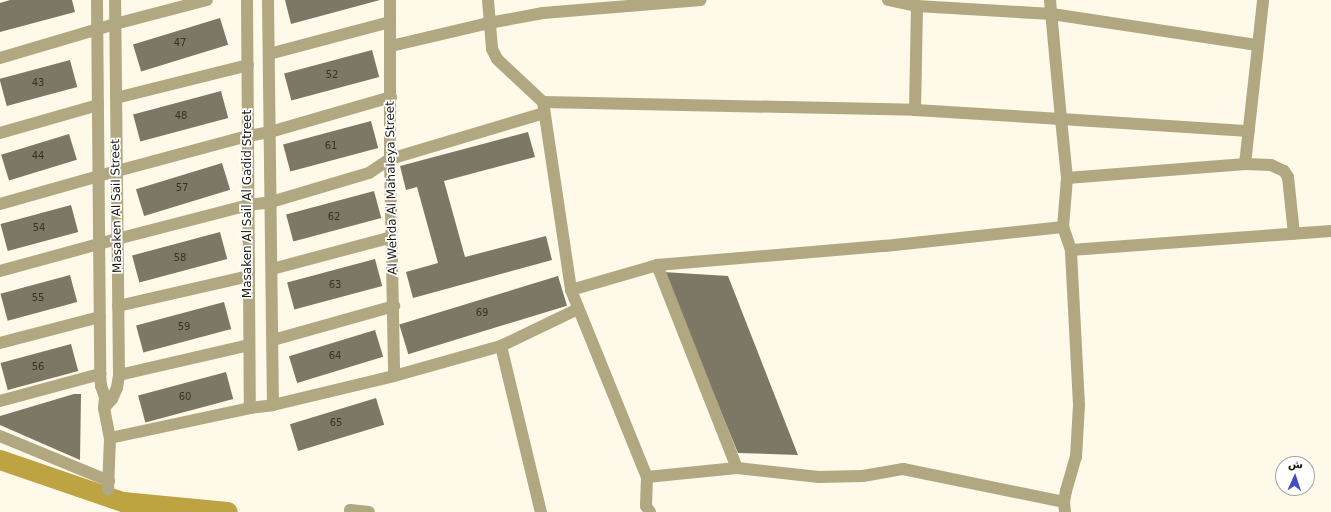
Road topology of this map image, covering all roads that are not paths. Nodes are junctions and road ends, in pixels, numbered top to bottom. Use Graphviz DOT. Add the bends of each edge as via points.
graph roads {
  1 [pos="97,0"];
  2 [pos="115,0"];
  3 [pos="207,0"];
  4 [pos="248,0"];
  5 [pos="268,0"];
  6 [pos="390,0"];
  7 [pos="488,0"];
  8 [pos="700,0"];
  9 [pos="888,0"];
  10 [pos="1050,0"];
  11 [pos="1263,0"];
  12 [pos="918,6"];
  13 [pos="1052,14"];
  14 [pos="390,22"];
  15 [pos="489,22"];
  16 [pos="115,24"];
  17 [pos="97,30"];
  18 [pos="1258,45"];
  19 [pos="391,46"];
  20 [pos="269,54"];
  21 [pos="0,58"];
  22 [pos="248,65"];
  23 [pos="391,97"];
  24 [pos="116,98"];
  25 [pos="98,105"];
  26 [pos="543,108"];
  27 [pos="915,110"];
  28 [pos="1061,119"];
  29 [pos="1249,131"];
  30 [pos="270,132"];
  31 [pos="0,133"];
  32 [pos="248,136"];
  33 [pos="390,159"];
  34 [pos="1245,164"];
  35 [pos="117,171"];
  36 [pos="98,176"];
  37 [pos="1067,178"];
  38 [pos="271,202"];
  39 [pos="0,204"];
  40 [pos="248,205"];
  41 [pos="1063,227"];
  42 [pos="1331,231"];
  43 [pos="1294,234"];
  44 [pos="392,237"];
  45 [pos="117,239"];
  46 [pos="99,244"];
  47 [pos="1071,250"];
  48 [pos="657,265"];
  49 [pos="272,269"];
  50 [pos="0,271"];
  51 [pos="249,276"];
  52 [pos="571,290"];
  53 [pos="118,306"];
  54 [pos="394,306"];
  55 [pos="578,309"];
  56 [pos="100,317"];
  57 [pos="273,340"];
  58 [pos="0,343"];
  59 [pos="249,345"];
  60 [pos="501,346"];
  61 [pos="100,374"];
  62 [pos="119,375"];
  63 [pos="394,376"];
  64 [pos="0,401"];
  65 [pos="273,405"];
  66 [pos="104,408"];
  67 [pos="250,408"];
  68 [pos="0,436"];
  69 [pos="110,438"];
  70 [pos="737,468"];
  71 [pos="647,477"];
  72 [pos="1065,507"];
  73 [pos="350,510"];
  74 [pos="369,512"];
  75 [pos="541,512"];
  76 [pos="650,512"];
  1 -- 17 [label="street, Masaken Al Sail Street"];
  2 -- 16 [label="street, Masaken Al Sail Street"];
  3 -- 16 [label="street"];
  4 -- 22 [label="street, Masaken Al Sail Al Gadid Street"];
  5 -- 20 [label="street, Masaken Al Sail Al Gadid Street"];
  6 -- 14 [label="street, Al Wehda Al Mahaleya Street"];
  7 -- 15 [label="street"];
  8 -- 15 [label="street" via="543,13"];
  9 -- 12 [label="street"];
  10 -- 13 [label="street"];
  11 -- 18 [label="street"];
  12 -- 13 [label="street"];
  12 -- 27 [label="street"];
  13 -- 18 [label="street"];
  13 -- 28 [label="street"];
  14 -- 19 [label="street, Al Wehda Al Mahaleya Street"];
  14 -- 20 [label="street"];
  15 -- 19 [label="street"];
  15 -- 26 [label="street" via="492,49 497,59"];
  16 -- 17 [label="street"];
  16 -- 24 [label="street, Masaken Al Sail Street"];
  17 -- 21 [label="street"];
  17 -- 25 [label="street, Masaken Al Sail Street"];
  18 -- 29 [label="street"];
  19 -- 23 [label="street, Al Wehda Al Mahaleya Street"];
  20 -- 30 [label="street, Masaken Al Sail Al Gadid Street"];
  22 -- 24 [label="street"];
  22 -- 32 [label="street, Masaken Al Sail Al Gadid Street"];
  23 -- 30 [label="street"];
  23 -- 33 [label="street, Al Wehda Al Mahaleya Street"];
  24 -- 35 [label="street, Masaken Al Sail Street"];
  25 -- 31 [label="street"];
  25 -- 36 [label="street, Masaken Al Sail Street"];
  26 -- 27 [label="street"];
  26 -- 33 [label="street"];
  26 -- 52 [label="street"];
  27 -- 28 [label="street"];
  28 -- 29 [label="street"];
  28 -- 37 [label="street"];
  29 -- 34 [label="street"];
  30 -- 32 [label="street"];
  30 -- 38 [label="street, Masaken Al Sail Al Gadid Street"];
  32 -- 35 [label="street"];
  32 -- 40 [label="street, Masaken Al Sail Al Gadid Street"];
  33 -- 38 [label="street" via="369,173"];
  33 -- 44 [label="street, Al Wehda Al Mahaleya Street"];
  34 -- 37 [label="street"];
  34 -- 43 [label="street" via="1271,165 1284,171 1288,177"];
  35 -- 36 [label="street"];
  35 -- 45 [label="street, Masaken Al Sail Street"];
  36 -- 39 [label="street"];
  36 -- 46 [label="street, Masaken Al Sail Street"];
  37 -- 41 [label="street"];
  38 -- 40 [label="street"];
  38 -- 49 [label="street, Masaken Al Sail Al Gadid Street"];
  40 -- 45 [label="street"];
  40 -- 51 [label="street, Masaken Al Sail Al Gadid Street"];
  41 -- 47 [label="street"];
  41 -- 48 [label="street" via="885,246"];
  42 -- 43 [label="street"];
  43 -- 47 [label="street"];
  44 -- 49 [label="street"];
  44 -- 54 [label="street, Al Wehda Al Mahaleya Street"];
  45 -- 46 [label="street"];
  45 -- 53 [label="street, Masaken Al Sail Street"];
  46 -- 50 [label="street"];
  46 -- 56 [label="street, Masaken Al Sail Street"];
  47 -- 72 [label="street" via="1079,405 1076,457"];
  48 -- 52 [label="street"];
  48 -- 70 [label="street"];
  49 -- 57 [label="street, Masaken Al Sail Al Gadid Street"];
  51 -- 53 [label="street"];
  51 -- 59 [label="street, Masaken Al Sail Al Gadid Street"];
  52 -- 55 [label="street"];
  53 -- 62 [label="street, Masaken Al Sail Street"];
  54 -- 57 [label="street"];
  54 -- 63 [label="street, Al Wehda Al Mahaleya Street"];
  55 -- 60 [label="street"];
  55 -- 71 [label="street"];
  56 -- 58 [label="street"];
  56 -- 61 [label="street, Masaken Al Sail Street"];
  57 -- 65 [label="street, Masaken Al Sail Al Gadid Street"];
  59 -- 62 [label="street"];
  59 -- 67 [label="street, Masaken Al Sail Al Gadid Street"];
  60 -- 63 [label="street"];
  60 -- 75 [label="street"];
  61 -- 64 [label="street"];
  61 -- 66 [label="street, Masaken Al Sail Street" via="105,397"];
  62 -- 66 [label="street, Masaken Al Sail Street" via="112,399"];
  63 -- 65 [label="street"];
  65 -- 67 [label="street"];
  66 -- 69 [label="street, Masaken Al Sail Street"];
  67 -- 69 [label="street"];
  68 -- 69 [label="street, Masaken Al Sail Street" via="108,485"];
  70 -- 71 [label="street"];
  70 -- 72 [label="street" via="818,477 863,476 903,469"];
  71 -- 76 [label="street" via="646,506"];
  73 -- 74 [label="street"];
}
